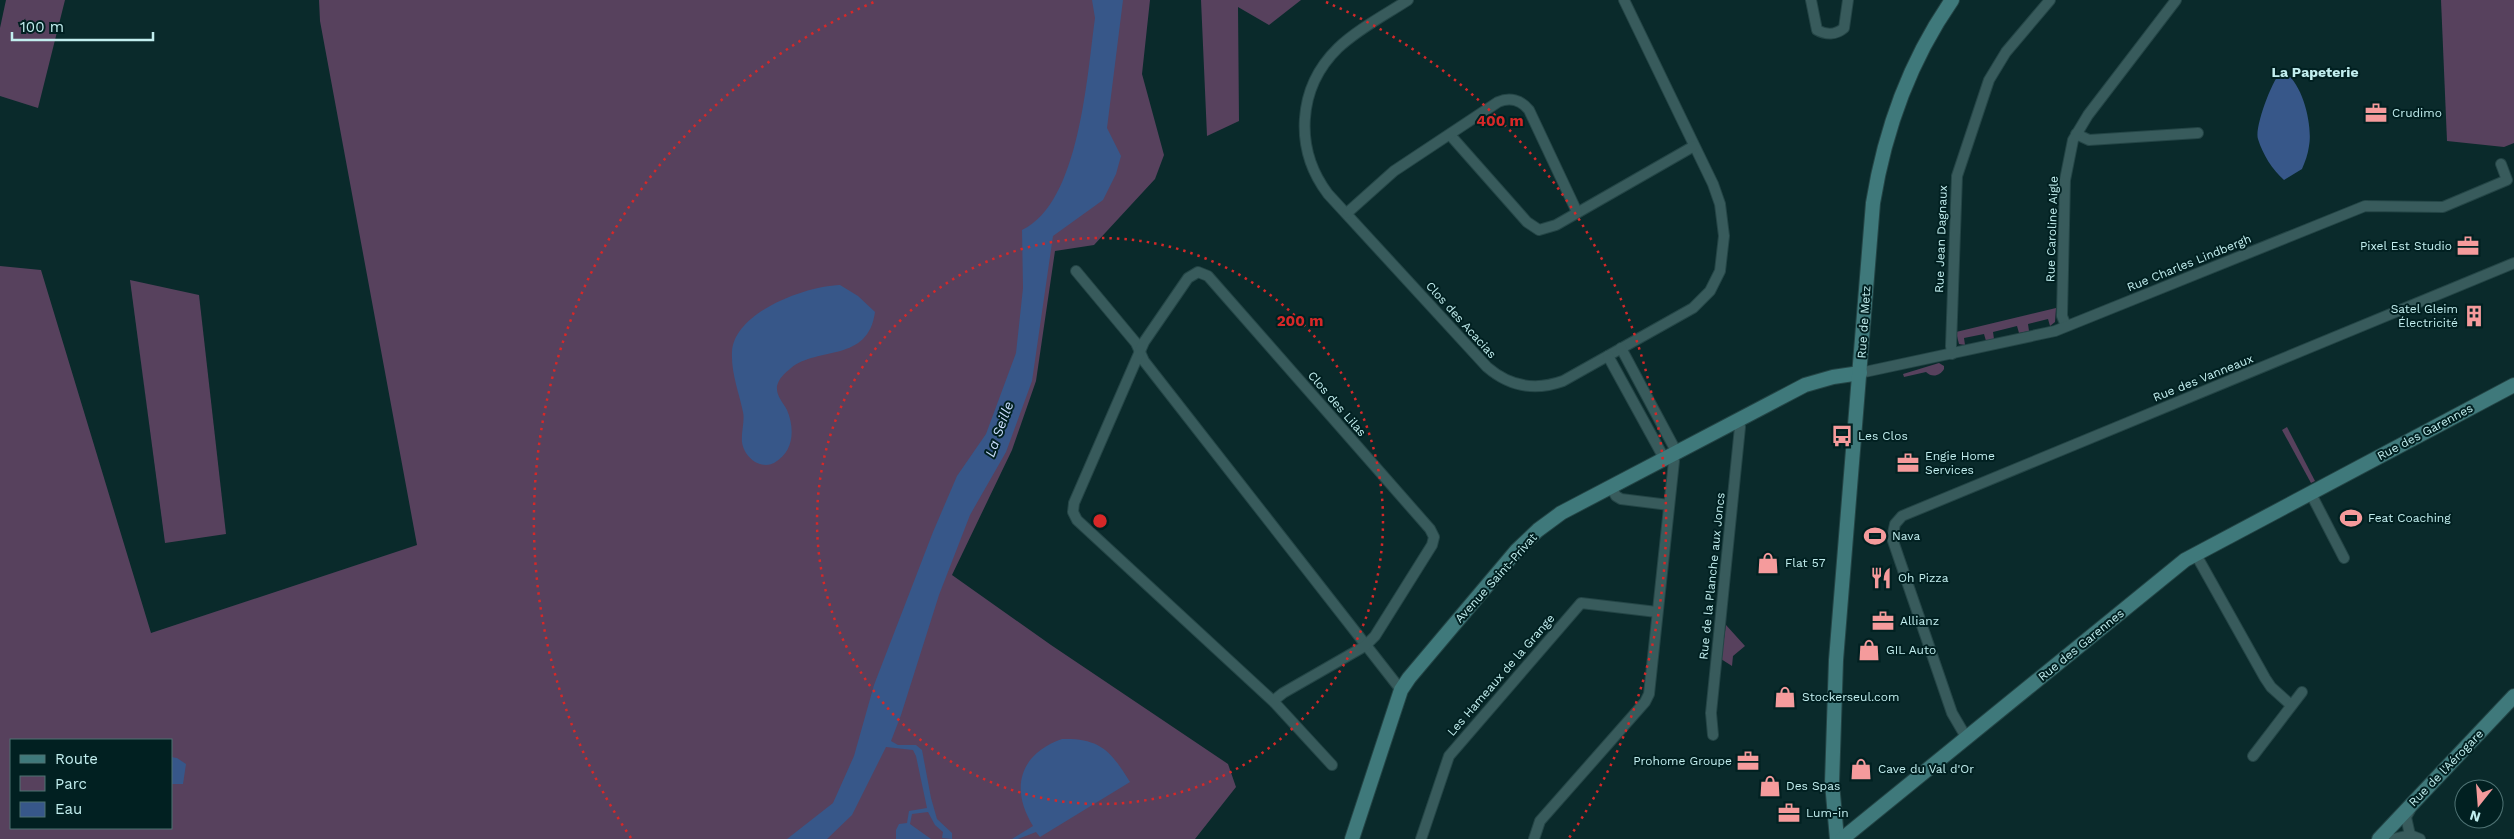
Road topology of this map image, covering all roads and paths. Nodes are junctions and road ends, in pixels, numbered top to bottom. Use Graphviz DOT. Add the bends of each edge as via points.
graph roads {
  1 [pos="1408,0"];
  2 [pos="1624,0"];
  3 [pos="1811,0"];
  4 [pos="1848,0"];
  5 [pos="1952,0"];
  6 [pos="2050,0"];
  7 [pos="2176,0"];
  8 [pos="2198,133"];
  9 [pos="2076,134"];
  10 [pos="1451,136"];
  11 [pos="1694,146"];
  12 [pos="2501,164"];
  13 [pos="1577,212"];
  14 [pos="1347,213"];
  15 [pos="2514,263"];
  16 [pos="1076,271"];
  17 [pos="2066,326"];
  18 [pos="1622,348"];
  19 [pos="1139,352"];
  20 [pos="1952,354"];
  21 [pos="1608,356"];
  22 [pos="1860,374"];
  23 [pos="2514,385"];
  24 [pos="1738,420"];
  25 [pos="1670,454"];
  26 [pos="1611,487"];
  27 [pos="2310,492"];
  28 [pos="1669,505"];
  29 [pos="2196,553"];
  30 [pos="2344,558"];
  31 [pos="1657,612"];
  32 [pos="1366,646"];
  33 [pos="1836,660"];
  34 [pos="1401,690"];
  35 [pos="2302,692"];
  36 [pos="2514,696"];
  37 [pos="1273,701"];
  38 [pos="2291,705"];
  39 [pos="1713,735"];
  40 [pos="1966,737"];
  41 [pos="2253,756"];
  42 [pos="1332,765"];
  43 [pos="1894,798"];
  44 [pos="2417,798"];
  45 [pos="2415,837"];
  46 [pos="1352,839"];
  47 [pos="1421,839"];
  48 [pos="1534,839"];
  49 [pos="1830,839"];
  50 [pos="1837,839"];
  51 [pos="1842,839"];
  52 [pos="1856,839"];
  53 [pos="2379,839"];
  54 [pos="2394,839"];
  1 -- 14 [label="street, Clos des Acacias" via="1340,46 1317,75 1308,98 1304,124 1310,162 1320,184"];
  2 -- 11 [label="street, Clos des Acacias"];
  3 -- 4 [label="street" via="1817,30 1824,34 1838,33 1844,28"];
  5 -- 22 [label="street, Rue de Metz" via="1914,65 1885,141 1874,203"];
  6 -- 20 [label="street, Rue Jean Dagnaux" via="2006,52 1989,80 1957,176"];
  7 -- 9 [label="street, Rue Caroline Aigle"];
  8 -- 9 [label="street" via="2089,140"];
  9 -- 17 [label="street, Rue Caroline Aigle" via="2065,180 2062,316"];
  10 -- 13 [label="street" via="1534,228 1548,228"];
  10 -- 13 [label="street" via="1498,102 1511,99 1523,103"];
  10 -- 14 [label="street" via="1394,172"];
  11 -- 13 [label="street"];
  11 -- 18 [label="street, Clos des Acacias" via="1720,204 1724,236 1720,271 1702,300"];
  12 -- 17 [label="street, Rue Charles Lindbergh" via="2507,180 2443,207 2365,206"];
  14 -- 21 [label="street, Clos des Acacias" via="1487,368 1503,379 1529,387 1548,386"];
  15 -- 40 [label="street, Rue des Vanneaux" via="1902,516 1895,524 1892,538 1952,713"];
  16 -- 19 [label="street" via="1136,343"];
  17 -- 20 [label="street, Rue Charles Lindbergh"];
  18 -- 21 [label="street, Clos des Acacias"];
  18 -- 25 [label="street"];
  19 -- 32 [label="street"];
  19 -- 32 [label="street, Clos des Lilas" via="1188,278 1198,272 1208,276 1430,529 1434,537 1432,545"];
  19 -- 37 [label="street, Clos des Lilas" via="1074,503 1074,516"];
  20 -- 22 [label="street, Rue Charles Lindbergh"];
  21 -- 25 [label="street"];
  22 -- 24 [label="street, Avenue Saint-Privat" via="1833,376 1805,385"];
  22 -- 33 [label="street, Rue de Metz"];
  23 -- 27 [label="street, Rue des Garennes"];
  24 -- 25 [label="street, Avenue Saint-Privat"];
  24 -- 39 [label="street, Rue de la Planche aux Joncs" via="1740,428 1711,713"];
  25 -- 26 [label="street, Avenue Saint-Privat"];
  25 -- 28 [label="street" via="1674,461"];
  26 -- 28 [label="street" via="1621,499"];
  26 -- 34 [label="street, Avenue Saint-Privat" via="1561,513 1527,540"];
  27 -- 29 [label="street, Rue des Garennes"];
  27 -- 30 [label="street"];
  28 -- 31 [label="street"];
  29 -- 38 [label="street" via="2265,678"];
  29 -- 40 [label="street, Rue des Garennes"];
  31 -- 47 [label="street, Les Hameaux de la Grange" via="1581,603 1449,756"];
  31 -- 48 [label="street" via="1649,694 1645,702 1540,821"];
  32 -- 34 [label="street"];
  32 -- 37 [label="street, Clos des Lilas"];
  33 -- 49 [label="street, Rue de Metz" via="1825,781"];
  33 -- 50 [label="street, Rue de Metz" via="1832,783"];
  34 -- 46 [label="street, Avenue Saint-Privat"];
  35 -- 38 [label="street"];
  36 -- 44 [label="street, Rue de l'Aérogare"];
  37 -- 42 [label="street, Clos des Lilas"];
  38 -- 41 [label="street"];
  40 -- 43 [label="street, Rue des Garennes"];
  43 -- 51 [label="street, Rue des Garennes"];
  43 -- 52 [label="street, Rue des Garennes"];
  44 -- 45 [label="street" via="2406,817"];
  44 -- 53 [label="street, Rue de l'Aérogare"];
  45 -- 54 [label="street"];
}
